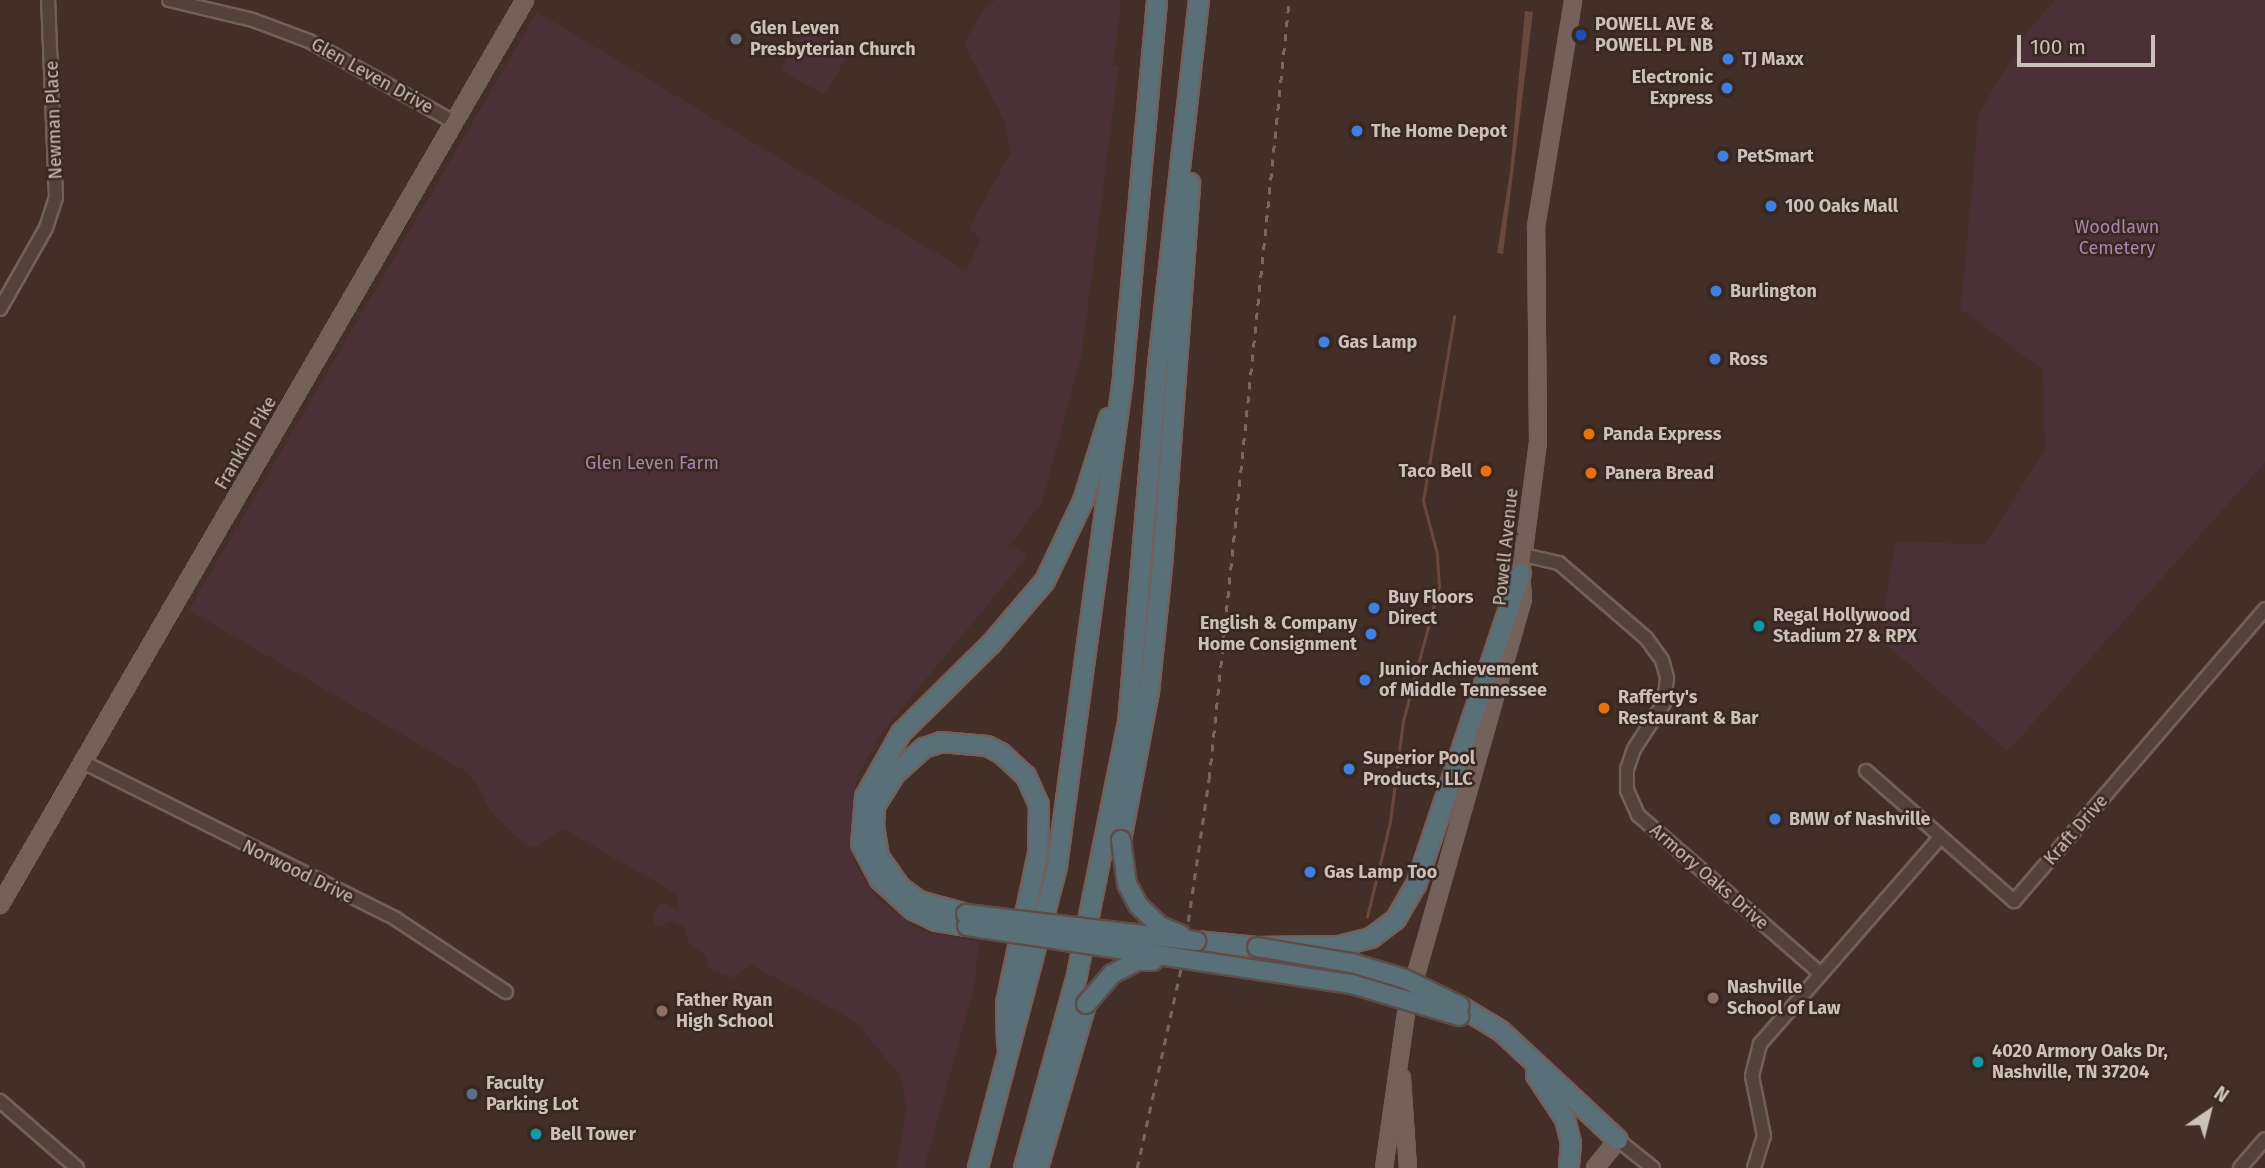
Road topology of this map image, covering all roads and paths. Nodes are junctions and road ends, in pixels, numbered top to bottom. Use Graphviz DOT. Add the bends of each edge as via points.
graph roads {
  1 [pos="48,0"];
  2 [pos="169,0"];
  3 [pos="525,0"];
  4 [pos="1157,0"];
  5 [pos="1573,0"];
  6 [pos="1199,1"];
  7 [pos="207,3"];
  8 [pos="454,122"];
  9 [pos="0,309"];
  10 [pos="1123,375"];
  11 [pos="1523,564"];
  12 [pos="2265,609"];
  13 [pos="83,762"];
  14 [pos="1866,771"];
  15 [pos="1938,839"];
  16 [pos="0,905"];
  17 [pos="967,920"];
  18 [pos="1196,941"];
  19 [pos="1257,947"];
  20 [pos="1192,961"];
  21 [pos="1820,973"];
  22 [pos="506,992"];
  23 [pos="1461,1012"];
  24 [pos="1401,1042"];
  25 [pos="1007,1066"];
  26 [pos="1536,1075"];
  27 [pos="0,1101"];
  28 [pos="2265,1139"];
  29 [pos="1622,1142"];
  30 [pos="77,1168"];
  31 [pos="978,1168"];
  32 [pos="1024,1168"];
  33 [pos="1038,1168"];
  34 [pos="1384,1168"];
  35 [pos="1408,1168"];
  36 [pos="1569,1168"];
  37 [pos="1595,1168"];
  38 [pos="1607,1168"];
  39 [pos="1653,1168"];
  40 [pos="1754,1168"];
  41 [pos="2240,1168"];
  1 -- 9 [label="street, Newman Place" via="56,197 46,228"];
  2 -- 7 [label="street, Glen Leven Drive"];
  3 -- 8 [label="main road, Franklin Pike"];
  4 -- 10 [label="highway"];
  5 -- 11 [label="main road, Powell Avenue" via="1538,202 1538,442"];
  6 -- 18 [label="highway, bridge" via="1163,567 1149,691 1121,840 1127,884 1138,905 1160,926"];
  6 -- 32 [label="highway" via="1158,365 1128,723 1077,975"];
  7 -- 8 [label="street, Glen Leven Drive" via="334,52"];
  8 -- 13 [label="main road, Franklin Pike"];
  10 -- 17 [label="highway" via="1083,501 1045,581 991,644 901,733 865,797 861,844 880,880 913,910 936,921"];
  10 -- 25 [label="highway" via="1057,866"];
  11 -- 19 [label="highway, bridge" via="1416,885 1396,919 1371,938 1348,945"];
  11 -- 21 [label="street, Armory Oaks Drive" via="1559,563 1646,638 1662,660 1667,678 1664,703 1627,769 1627,790 1638,815"];
  11 -- 24 [label="main road, Powell Avenue" via="1523,599"];
  12 -- 15 [label="street, Kraft Drive" via="2014,901"];
  13 -- 16 [label="main road, Franklin Pike"];
  13 -- 22 [label="street, Norwood Drive" via="398,921"];
  14 -- 15 [label="street, Kraft Drive"];
  15 -- 21 [label="street"];
  17 -- 18 [label="highway, bridge"];
  17 -- 20 [label="highway, bridge"];
  17 -- 25 [label="highway" via="919,901 900,887 880,857 874,826 875,806 896,773 924,748 941,742 987,746 1001,753 1026,776 1040,805 1038,853 1006,1003"];
  18 -- 19 [label="highway"];
  19 -- 23 [label="highway, bridge" via="1352,963 1405,979"];
  20 -- 23 [label="highway, bridge" via="1355,985"];
  20 -- 33 [label="highway, bridge" via="1138,961 1112,974 1086,1004"];
  21 -- 40 [label="street" via="1756,1054 1752,1081 1764,1136"];
  23 -- 26 [label="highway"];
  23 -- 29 [label="highway" via="1501,1031"];
  24 -- 34 [label="main road, Powell Avenue"];
  24 -- 35 [label="main road"];
  25 -- 31 [label="highway"];
  26 -- 29 [label="highway"];
  26 -- 36 [label="highway" via="1565,1119 1571,1143"];
  27 -- 30 [label="street"];
  28 -- 41 [label="street"];
  29 -- 37 [label="main road"];
  29 -- 38 [label="main road"];
  29 -- 39 [label="street"];
}
